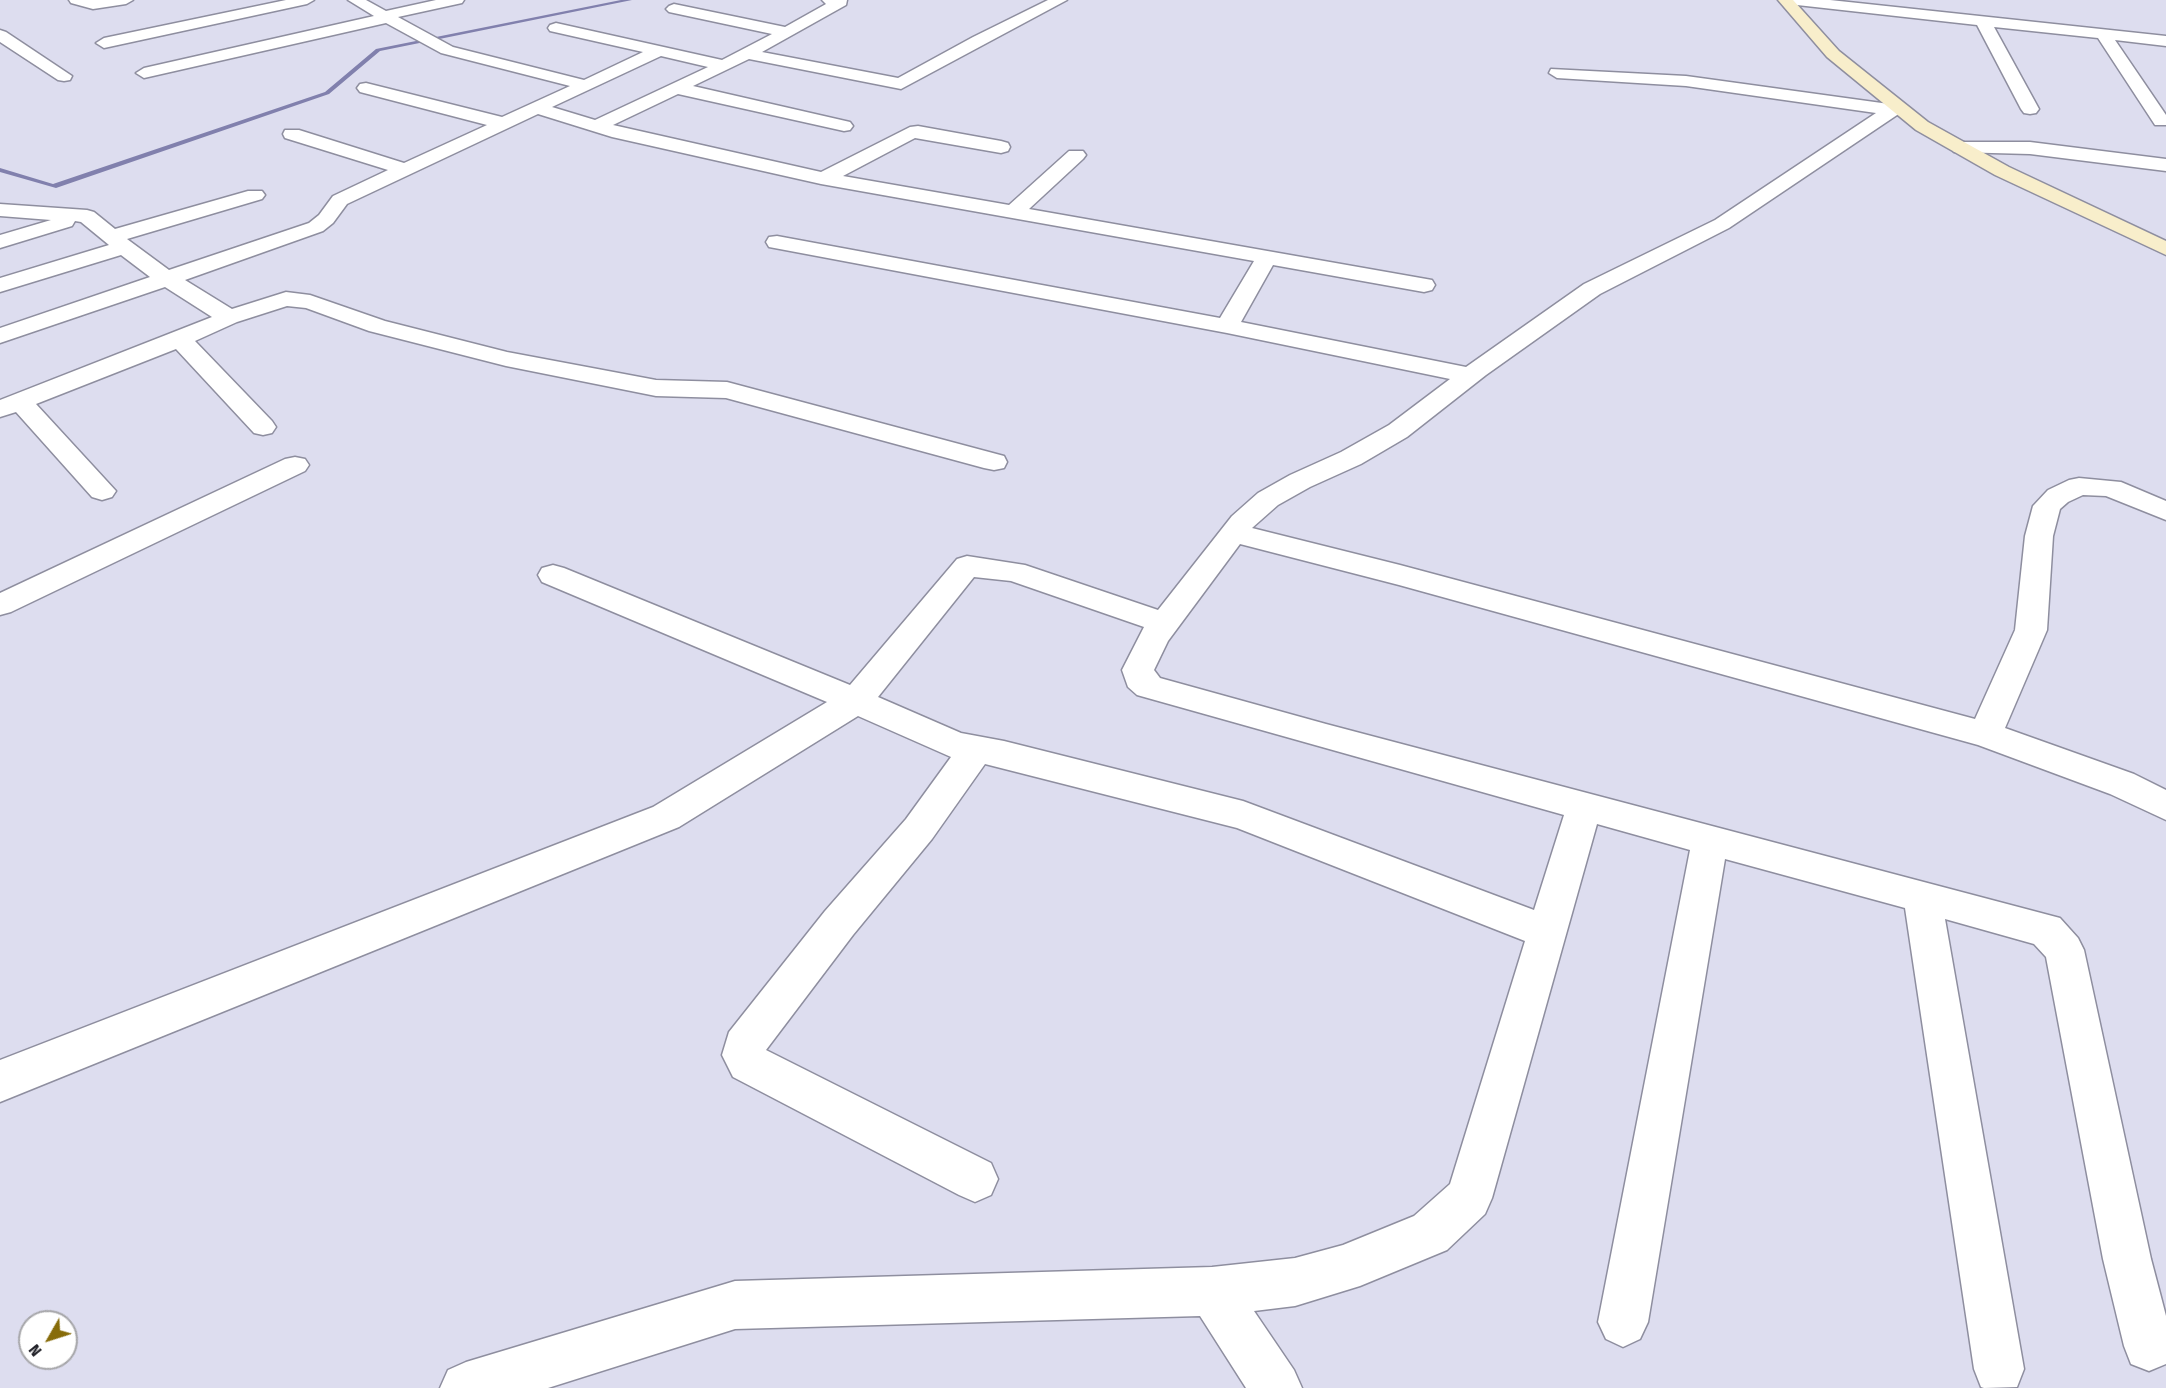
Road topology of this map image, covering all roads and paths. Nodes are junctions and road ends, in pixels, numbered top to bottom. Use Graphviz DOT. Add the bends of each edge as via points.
graph roads {
  1 [pos="76,0"];
  2 [pos="126,0"];
  3 [pos="307,0"];
  4 [pos="355,0"];
  5 [pos="457,0"];
  6 [pos="830,0"];
  7 [pos="1060,0"];
  8 [pos="1786,0"];
  9 [pos="1845,0"];
  10 [pos="676,14"];
  11 [pos="385,17"];
  12 [pos="1982,20"];
  13 [pos="556,28"];
  14 [pos="647,29"];
  15 [pos="788,32"];
  16 [pos="2103,34"];
  17 [pos="2166,34"];
  18 [pos="0,35"];
  19 [pos="2166,41"];
  20 [pos="617,42"];
  21 [pos="104,43"];
  22 [pos="18,46"];
  23 [pos="0,50"];
  24 [pos="659,51"];
  25 [pos="747,54"];
  26 [pos="723,65"];
  27 [pos="144,73"];
  28 [pos="1557,74"];
  29 [pos="64,75"];
  30 [pos="585,85"];
  31 [pos="366,88"];
  32 [pos="676,88"];
  33 [pos="535,108"];
  34 [pos="1894,109"];
  35 [pos="2030,109"];
  36 [pos="2161,121"];
  37 [pos="502,123"];
  38 [pos="597,126"];
  39 [pos="844,126"];
  40 [pos="292,134"];
  41 [pos="1001,147"];
  42 [pos="1961,148"];
  43 [pos="1076,155"];
  44 [pos="2166,165"];
  45 [pos="404,169"];
  46 [pos="825,178"];
  47 [pos="255,195"];
  48 [pos="0,210"];
  49 [pos="1014,212"];
  50 [pos="87,216"];
  51 [pos="0,242"];
  52 [pos="117,242"];
  53 [pos="777,242"];
  54 [pos="2166,249"];
  55 [pos="1267,257"];
  56 [pos="166,278"];
  57 [pos="0,285"];
  58 [pos="1424,285"];
  59 [pos="229,317"];
  60 [pos="1227,326"];
  61 [pos="0,336"];
  62 [pos="180,339"];
  63 [pos="1469,375"];
  64 [pos="10,405"];
  65 [pos="263,427"];
  66 [pos="994,462"];
  67 [pos="295,465"];
  68 [pos="102,491"];
  69 [pos="2166,511"];
  70 [pos="1233,533"];
  71 [pos="553,575"];
  72 [pos="0,604"];
  73 [pos="1165,623"];
  74 [pos="856,701"];
  75 [pos="1985,734"];
  76 [pos="976,749"];
  77 [pos="2166,806"];
  78 [pos="1584,807"];
  79 [pos="1710,841"];
  80 [pos="1922,897"];
  81 [pos="1548,933"];
  82 [pos="0,1081"];
  83 [pos="975,1179"];
  84 [pos="1212,1291"];
  85 [pos="1623,1322"];
  86 [pos="2149,1346"];
  87 [pos="1999,1369"];
  88 [pos="466,1388"];
  89 [pos="1276,1388"];
  1 -- 2 [label="street" via="93,4"];
  3 -- 21 [label="street"];
  4 -- 11 [label="street"];
  5 -- 11 [label="street"];
  6 -- 15 [label="street" via="841,2"];
  7 -- 25 [label="street" via="901,84"];
  8 -- 12 [label="street"];
  8 -- 34 [label="main road" via="1833,54"];
  9 -- 17 [label="street"];
  10 -- 15 [label="street"];
  11 -- 27 [label="street"];
  11 -- 30 [label="street" via="447,50"];
  12 -- 16 [label="street"];
  12 -- 35 [label="street"];
  13 -- 20 [label="street"];
  14 -- 20 [label="street"];
  15 -- 25 [label="street"];
  16 -- 19 [label="street"];
  16 -- 36 [label="street"];
  18 -- 22 [label="street"];
  20 -- 24 [label="street"];
  22 -- 23 [label="street"];
  22 -- 29 [label="street"];
  24 -- 26 [label="street"];
  24 -- 30 [label="street"];
  25 -- 26 [label="street"];
  26 -- 32 [label="street"];
  28 -- 34 [label="street" via="1686,81"];
  30 -- 33 [label="street"];
  31 -- 37 [label="street"];
  32 -- 38 [label="street"];
  32 -- 39 [label="street"];
  33 -- 37 [label="street"];
  33 -- 38 [label="street"];
  34 -- 42 [label="main road"];
  34 -- 63 [label="street" via="1722,224 1592,289"];
  37 -- 45 [label="street"];
  38 -- 46 [label="street"];
  40 -- 45 [label="street"];
  41 -- 46 [label="street" via="910,133"];
  42 -- 44 [label="street" via="2030,148"];
  42 -- 54 [label="main road"];
  43 -- 49 [label="street"];
  45 -- 56 [label="street" via="340,200 316,227"];
  46 -- 49 [label="street"];
  47 -- 52 [label="street"];
  48 -- 50 [label="street"];
  49 -- 55 [label="street"];
  50 -- 51 [label="street"];
  50 -- 52 [label="street"];
  52 -- 56 [label="street"];
  52 -- 57 [label="street"];
  53 -- 60 [label="street"];
  55 -- 58 [label="street"];
  55 -- 60 [label="street"];
  56 -- 59 [label="street"];
  56 -- 61 [label="street"];
  59 -- 62 [label="street"];
  59 -- 66 [label="street" via="286,299 310,302 377,326 506,359 656,388 727,390"];
  60 -- 63 [label="street"];
  62 -- 64 [label="street"];
  62 -- 65 [label="street"];
  63 -- 70 [label="street" via="1398,431 1268,500"];
  64 -- 68 [label="street"];
  67 -- 72 [label="street"];
  69 -- 75 [label="street" via="2111,488 2079,486 2047,506 2039,536 2031,630"];
  70 -- 73 [label="street"];
  70 -- 75 [label="street"];
  71 -- 74 [label="street"];
  73 -- 74 [label="street" via="1014,573 967,566"];
  73 -- 78 [label="street" via="1138,670 1140,680 1149,687"];
  74 -- 76 [label="street" via="955,745"];
  74 -- 82 [label="street" via="666,817"];
  75 -- 77 [label="street" via="2122,784"];
  76 -- 81 [label="street" via="1243,815"];
  76 -- 83 [label="street" via="919,829 776,1003 744,1046 743,1055 748,1063"];
  78 -- 79 [label="street"];
  78 -- 81 [label="street"];
  79 -- 80 [label="street"];
  79 -- 85 [label="street"];
  80 -- 86 [label="street" via="2046,930 2064,950 2127,1259"];
  80 -- 87 [label="street"];
  81 -- 84 [label="street" via="1469,1198 1430,1233 1343,1269 1295,1282"];
  84 -- 88 [label="street" via="735,1305"];
  84 -- 89 [label="street"];
}
